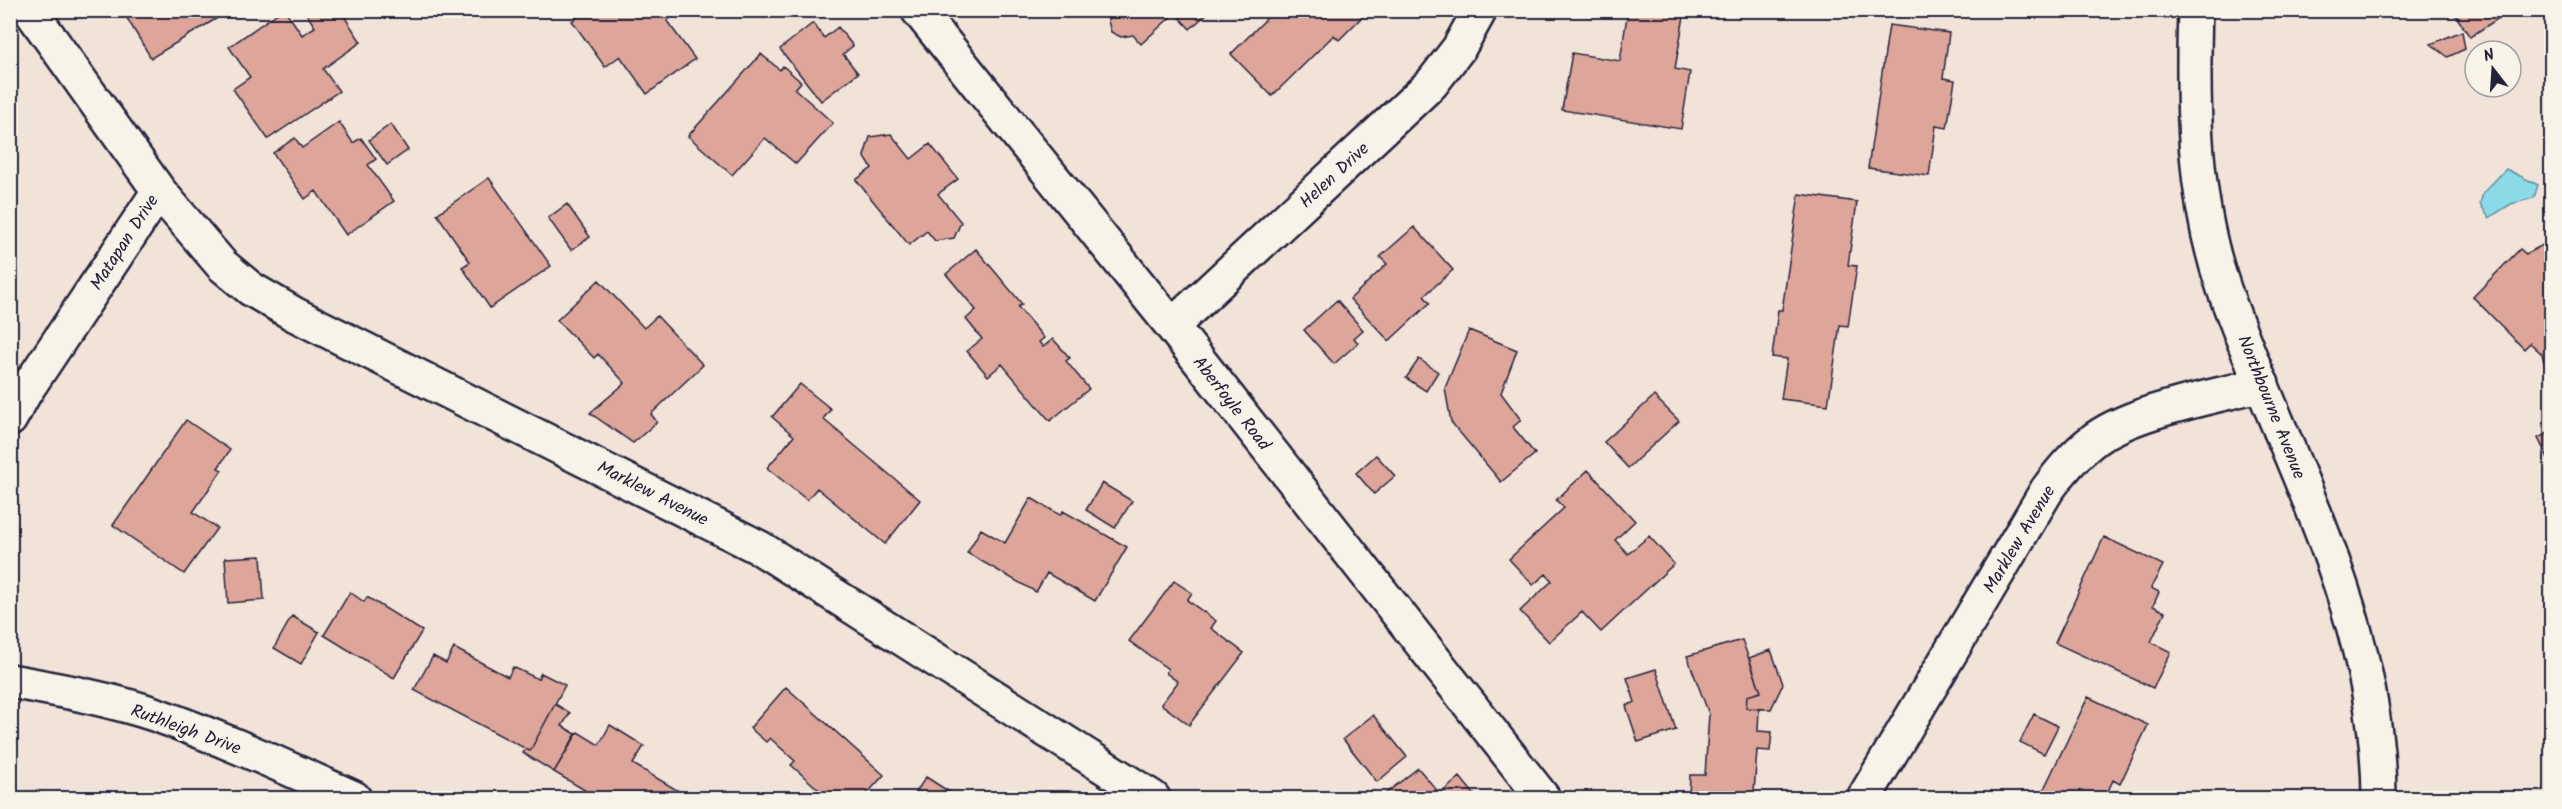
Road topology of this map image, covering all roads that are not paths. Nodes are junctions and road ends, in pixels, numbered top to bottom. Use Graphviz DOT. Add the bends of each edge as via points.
graph roads {
  1 [pos="30,10"];
  2 [pos="918,10"];
  3 [pos="1480,10"];
  4 [pos="2195,10"];
  5 [pos="159,191"];
  6 [pos="1172,326"];
  7 [pos="2262,384"];
  8 [pos="10,419"];
  9 [pos="10,681"];
  10 [pos="354,798"];
  11 [pos="1153,798"];
  12 [pos="1544,798"];
  13 [pos="1864,798"];
  14 [pos="2379,798"];
  1 -- 5 [label="street, Matapan Drive"];
  2 -- 6 [label="street, Aberfoyle Road"];
  3 -- 6 [label="street, Helen Drive" via="1459,48 1432,82"];
  4 -- 7 [label="street, Northbourne Avenue" via="2194,90 2205,219 2223,288"];
  5 -- 8 [label="street, Matapan Drive"];
  5 -- 11 [label="street, Marklew Avenue" via="208,250 251,289 760,548"];
  6 -- 12 [label="street, Aberfoyle Road"];
  7 -- 13 [label="street, Marklew Avenue" via="2153,413 2092,440 2067,463 2047,490"];
  7 -- 14 [label="street, Northbourne Avenue" via="2339,577 2362,653 2373,717"];
  9 -- 10 [label="street, Ruthleigh Drive" via="88,695 156,715"];
}
